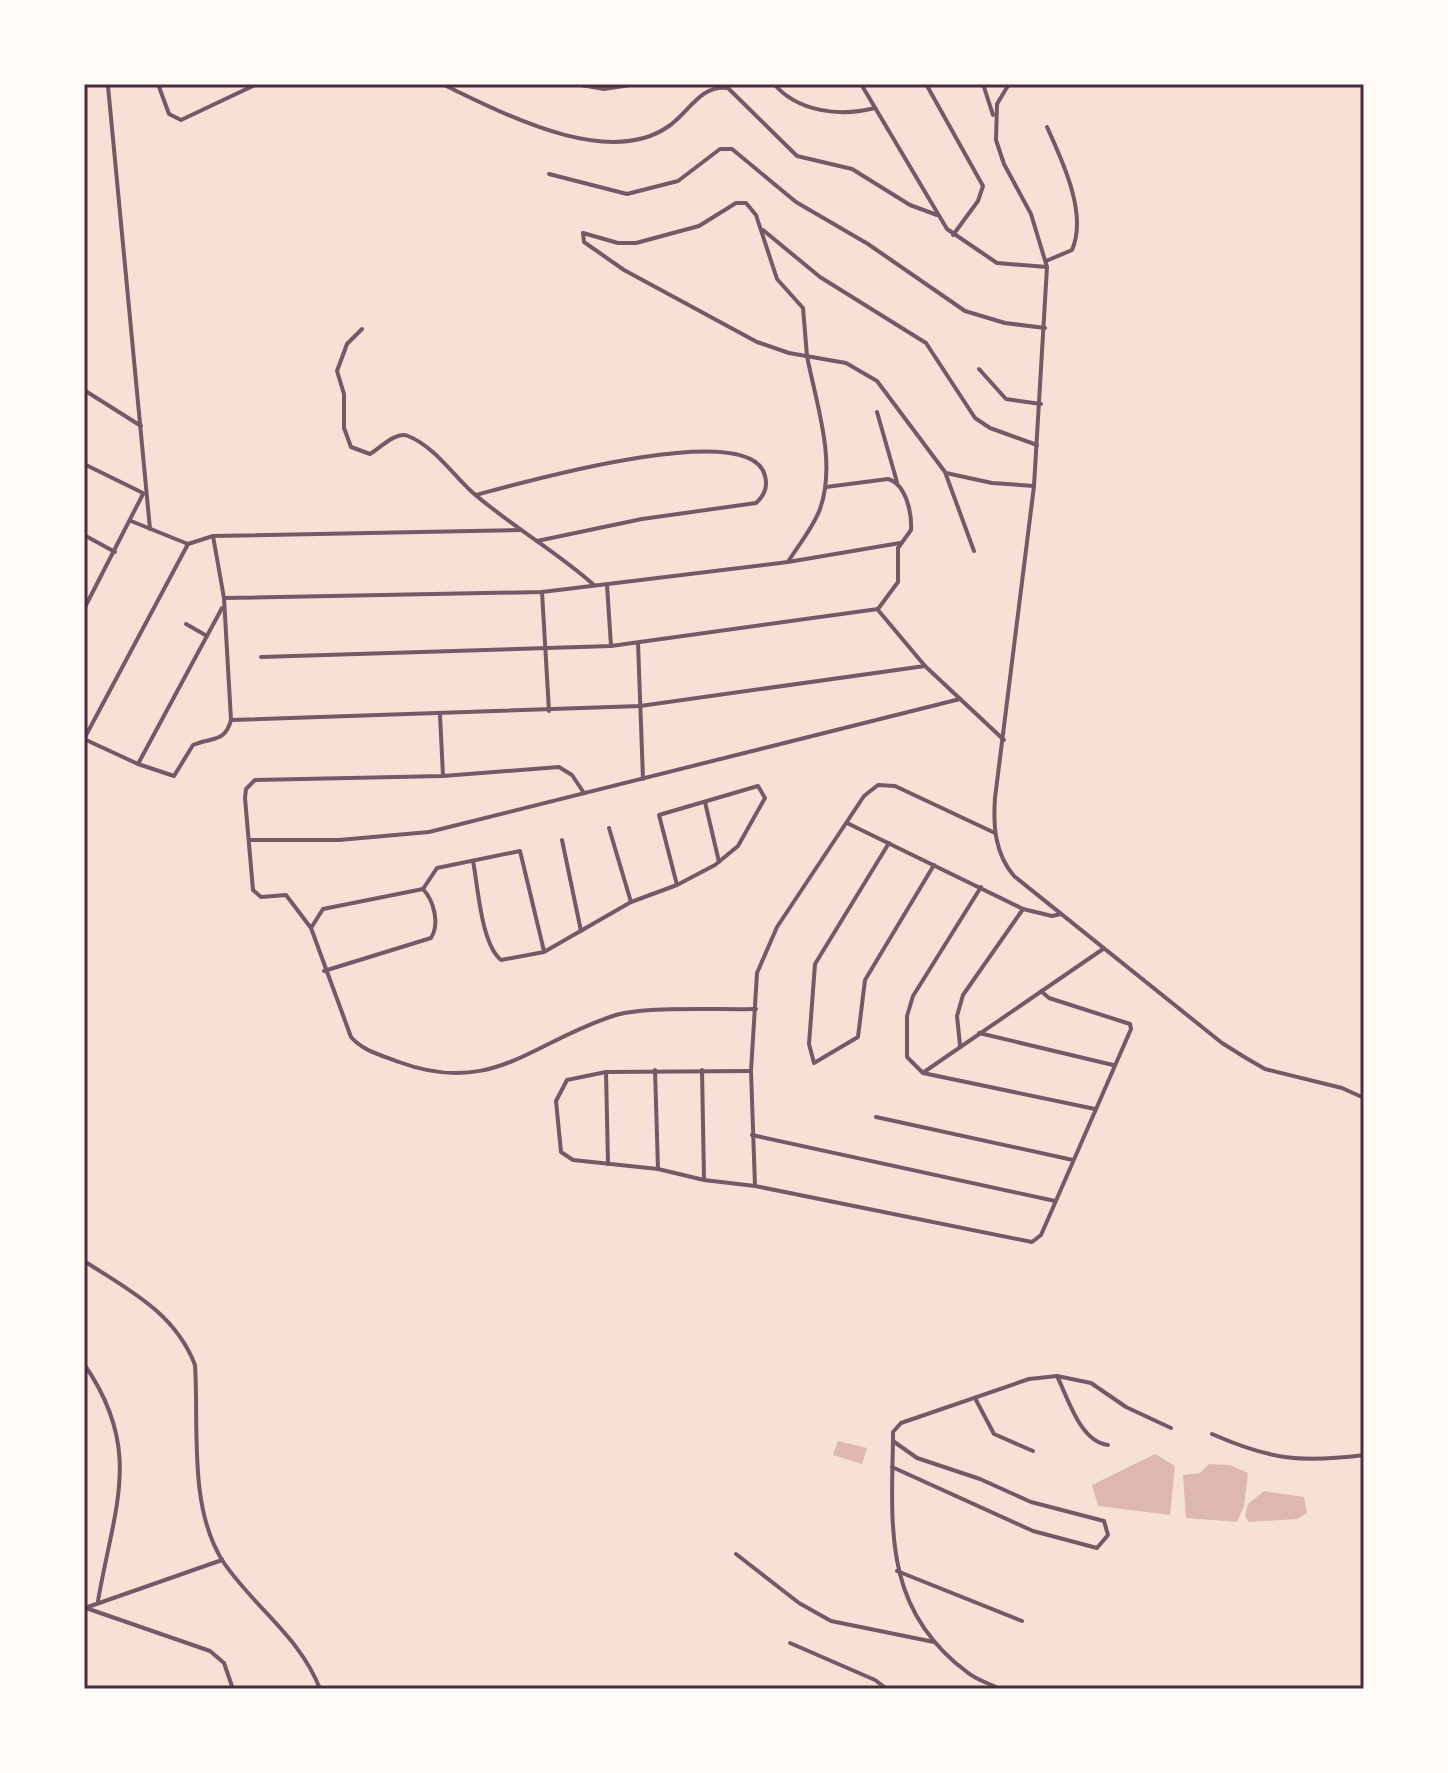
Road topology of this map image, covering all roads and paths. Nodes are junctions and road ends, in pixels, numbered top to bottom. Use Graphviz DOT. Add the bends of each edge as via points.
graph roads {
  1 [pos="85,84"];
  2 [pos="123,84"];
  3 [pos="158,84"];
  4 [pos="257,84"];
  5 [pos="442,84"];
  6 [pos="575,84"];
  7 [pos="637,84"];
  8 [pos="774,84"];
  9 [pos="861,84"];
  10 [pos="926,84"];
  11 [pos="983,84"];
  12 [pos="1009,84"];
  13 [pos="108,86"];
  14 [pos="875,107"];
  15 [pos="994,118"];
  16 [pos="1047,127"];
  17 [pos="549,174"];
  18 [pos="937,215"];
  19 [pos="761,228"];
  20 [pos="953,235"];
  21 [pos="1046,264"];
  22 [pos="1045,328"];
  23 [pos="362,329"];
  24 [pos="807,356"];
  25 [pos="979,369"];
  26 [pos="84,390"];
  27 [pos="1041,404"];
  28 [pos="877,412"];
  29 [pos="141,426"];
  30 [pos="1037,445"];
  31 [pos="84,464"];
  32 [pos="945,472"];
  33 [pos="897,483"];
  34 [pos="1034,486"];
  35 [pos="826,487"];
  36 [pos="146,495"];
  37 [pos="476,495"];
  38 [pos="131,521"];
  39 [pos="150,529"];
  40 [pos="521,530"];
  41 [pos="84,535"];
  42 [pos="213,536"];
  43 [pos="537,541"];
  44 [pos="900,543"];
  45 [pos="188,544"];
  46 [pos="974,551"];
  47 [pos="115,552"];
  48 [pos="788,562"];
  49 [pos="607,584"];
  50 [pos="594,585"];
  51 [pos="542,592"];
  52 [pos="224,598"];
  53 [pos="85,605"];
  54 [pos="223,606"];
  55 [pos="878,609"];
  56 [pos="186,624"];
  57 [pos="207,636"];
  58 [pos="638,643"];
  59 [pos="611,646"];
  60 [pos="545,651"];
  61 [pos="261,657"];
  62 [pos="925,666"];
  63 [pos="960,699"];
  64 [pos="640,706"];
  65 [pos="549,711"];
  66 [pos="440,715"];
  67 [pos="231,720"];
  68 [pos="84,739"];
  69 [pos="1004,740"];
  70 [pos="138,764"];
  71 [pos="443,776"];
  72 [pos="643,779"];
  73 [pos="584,793"];
  74 [pos="705,802"];
  75 [pos="847,823"];
  76 [pos="609,828"];
  77 [pos="995,833"];
  78 [pos="250,840"];
  79 [pos="562,840"];
  80 [pos="889,843"];
  81 [pos="473,861"];
  82 [pos="719,862"];
  83 [pos="934,865"];
  84 [pos="677,885"];
  85 [pos="981,887"];
  86 [pos="423,889"];
  87 [pos="631,902"];
  88 [pos="1023,909"];
  89 [pos="1061,914"];
  90 [pos="311,928"];
  91 [pos="581,931"];
  92 [pos="1103,949"];
  93 [pos="544,952"];
  94 [pos="324,971"];
  95 [pos="1041,991"];
  96 [pos="756,1009"];
  97 [pos="979,1033"];
  98 [pos="960,1045"];
  99 [pos="1114,1066"];
  100 [pos="655,1070"];
  101 [pos="702,1070"];
  102 [pos="751,1071"];
  103 [pos="606,1072"];
  104 [pos="923,1073"];
  105 [pos="1364,1098"];
  106 [pos="1096,1109"];
  107 [pos="876,1117"];
  108 [pos="752,1135"];
  109 [pos="1073,1160"];
  110 [pos="608,1164"];
  111 [pos="658,1169"];
  112 [pos="704,1180"];
  113 [pos="755,1186"];
  114 [pos="1056,1201"];
  115 [pos="84,1261"];
  116 [pos="84,1364"];
  117 [pos="1057,1376"];
  118 [pos="976,1400"];
  119 [pos="1171,1428"];
  120 [pos="1212,1434"];
  121 [pos="893,1441"];
  122 [pos="1108,1445"];
  123 [pos="1033,1451"];
  124 [pos="1364,1455"];
  125 [pos="892,1467"];
  126 [pos="736,1554"];
  127 [pos="222,1560"];
  128 [pos="897,1571"];
  129 [pos="98,1601"];
  130 [pos="85,1609"];
  131 [pos="1022,1621"];
  132 [pos="934,1642"];
  133 [pos="790,1643"];
  134 [pos="233,1689"];
  135 [pos="320,1689"];
  136 [pos="887,1689"];
  137 [pos="1000,1689"];
  1 -- 13 [label="street"];
  2 -- 13 [label="street"];
  3 -- 4 [label="street" via="169,114 181,120"];
  5 -- 18 [label="street" via="560,134 613,141 667,127 702,94 728,88 797,156 852,169 910,205"];
  6 -- 7 [label="street" via="604,89"];
  8 -- 14 [label="street" via="798,105 849,112"];
  9 -- 14 [label="street"];
  10 -- 20 [label="street" via="983,186"];
  11 -- 15 [label="street"];
  12 -- 15 [label="street"];
  13 -- 29 [label="street"];
  14 -- 18 [label="street"];
  15 -- 21 [label="street" via="1000,154 1031,214"];
  16 -- 21 [label="street" via="1072,195 1077,229 1072,250"];
  17 -- 22 [label="street" via="627,194 678,181 720,149 732,149 796,202 965,311"];
  18 -- 20 [label="street"];
  19 -- 24 [label="street" via="777,279 803,308"];
  19 -- 24 [label="street" via="751,207 741,202 699,226 636,243 583,233 581,239 624,270 757,342"];
  19 -- 30 [label="street" via="820,277 926,343 975,418"];
  20 -- 21 [label="street" via="997,263"];
  21 -- 22 [label="street"];
  22 -- 27 [label="street"];
  23 -- 37 [label="street" via="347,344 337,371 351,447 370,454 395,437 408,436 454,470"];
  24 -- 32 [label="street" via="846,363 877,381"];
  24 -- 35 [label="street"];
  25 -- 27 [label="street" via="1006,399"];
  26 -- 29 [label="street"];
  27 -- 30 [label="street"];
  28 -- 33 [label="street"];
  29 -- 36 [label="street"];
  30 -- 34 [label="street"];
  31 -- 36 [label="street"];
  32 -- 34 [label="street"];
  32 -- 46 [label="street"];
  33 -- 35 [label="street" via="888,479"];
  33 -- 44 [label="street" via="912,523"];
  34 -- 69 [label="street"];
  35 -- 48 [label="street" via="810,530"];
  36 -- 38 [label="street"];
  36 -- 39 [label="street"];
  37 -- 40 [label="street"];
  37 -- 43 [label="street" via="607,463 708,450 749,460 766,477 764,494 756,503"];
  38 -- 39 [label="street"];
  38 -- 47 [label="street"];
  39 -- 45 [label="street"];
  40 -- 42 [label="street"];
  40 -- 43 [label="street"];
  41 -- 47 [label="street"];
  42 -- 45 [label="street"];
  42 -- 52 [label="street"];
  43 -- 50 [label="street"];
  44 -- 48 [label="street"];
  44 -- 55 [label="street" via="898,582"];
  45 -- 68 [label="street"];
  47 -- 53 [label="street"];
  48 -- 49 [label="street"];
  49 -- 50 [label="street"];
  49 -- 59 [label="street"];
  50 -- 51 [label="street"];
  51 -- 52 [label="street"];
  51 -- 60 [label="street"];
  52 -- 54 [label="street"];
  54 -- 57 [label="street"];
  54 -- 67 [label="street"];
  55 -- 58 [label="street"];
  55 -- 62 [label="street"];
  56 -- 57 [label="street"];
  57 -- 70 [label="street"];
  58 -- 59 [label="street"];
  58 -- 64 [label="street"];
  59 -- 60 [label="street"];
  60 -- 61 [label="street"];
  60 -- 65 [label="street"];
  62 -- 63 [label="street"];
  62 -- 64 [label="street"];
  63 -- 69 [label="street"];
  63 -- 72 [label="street"];
  64 -- 65 [label="street"];
  64 -- 72 [label="street"];
  65 -- 66 [label="street"];
  66 -- 67 [label="street"];
  66 -- 71 [label="street"];
  67 -- 70 [label="street" via="224,737 193,745 177,774"];
  68 -- 70 [label="street"];
  69 -- 77 [label="street"];
  71 -- 73 [label="street" via="559,767"];
  71 -- 78 [label="street" via="255,780 245,798"];
  72 -- 73 [label="street"];
  73 -- 78 [label="street" via="429,832"];
  74 -- 82 [label="street"];
  74 -- 82 [label="street" via="758,786 765,798 738,846"];
  74 -- 84 [label="street" via="659,815"];
  75 -- 77 [label="street" via="867,792 889,785"];
  75 -- 80 [label="street"];
  75 -- 96 [label="street" via="772,936 757,973"];
  76 -- 87 [label="street"];
  77 -- 89 [label="street" via="1005,865"];
  78 -- 90 [label="street" via="256,895 286,895"];
  79 -- 91 [label="street"];
  80 -- 83 [label="street"];
  80 -- 83 [label="street" via="815,964 809,1044 814,1063 858,1037 865,980"];
  81 -- 86 [label="street" via="437,868"];
  81 -- 93 [label="street" via="495,955 501,960"];
  81 -- 93 [label="street" via="520,851"];
  82 -- 84 [label="street"];
  83 -- 85 [label="street"];
  84 -- 87 [label="street"];
  85 -- 88 [label="street"];
  85 -- 104 [label="street" via="913,996 907,1016 907,1057"];
  86 -- 90 [label="street" via="323,909"];
  86 -- 94 [label="street" via="432,902 436,926 431,938"];
  87 -- 91 [label="street"];
  88 -- 89 [label="street"];
  88 -- 98 [label="street" via="963,995 957,1016"];
  89 -- 92 [label="street"];
  90 -- 94 [label="street"];
  91 -- 93 [label="street"];
  92 -- 95 [label="street"];
  92 -- 105 [label="street" via="1265,1069"];
  94 -- 96 [label="street" via="347,1031 360,1046 410,1066 452,1075 499,1067 618,1014"];
  95 -- 97 [label="street"];
  95 -- 99 [label="street" via="1130,1024"];
  96 -- 102 [label="street"];
  97 -- 98 [label="street"];
  97 -- 99 [label="street"];
  98 -- 104 [label="street"];
  99 -- 106 [label="street"];
  100 -- 101 [label="street"];
  100 -- 103 [label="street"];
  100 -- 111 [label="street"];
  101 -- 102 [label="street"];
  101 -- 112 [label="street"];
  102 -- 108 [label="street"];
  103 -- 110 [label="street"];
  103 -- 110 [label="street" via="567,1080 556,1101 562,1155"];
  104 -- 106 [label="street"];
  106 -- 109 [label="street"];
  107 -- 109 [label="street"];
  108 -- 113 [label="street"];
  108 -- 114 [label="street"];
  109 -- 114 [label="street"];
  110 -- 111 [label="street"];
  111 -- 112 [label="street"];
  112 -- 113 [label="street"];
  113 -- 114 [label="street" via="1024,1244 1041,1235"];
  115 -- 127 [label="street" via="159,1310 188,1347 195,1365 201,1488 207,1524"];
  116 -- 129 [label="street" via="102,1389 116,1426 120,1468 117,1513"];
  117 -- 118 [label="street" via="1029,1379"];
  117 -- 119 [label="street" via="1091,1383"];
  117 -- 122 [label="street" via="1086,1434"];
  118 -- 121 [label="street" via="901,1423"];
  118 -- 123 [label="street" via="994,1434"];
  120 -- 124 [label="street" via="1254,1453 1285,1459"];
  121 -- 125 [label="street"];
  121 -- 125 [label="street" via="917,1458 1031,1502 1104,1521 1108,1535 1097,1548 1054,1538"];
  125 -- 128 [label="street"];
  126 -- 132 [label="street" via="831,1621"];
  127 -- 129 [label="street"];
  127 -- 135 [label="street" via="293,1640"];
  128 -- 131 [label="street"];
  128 -- 132 [label="street"];
  129 -- 130 [label="street"];
  130 -- 134 [label="street" via="198,1644 224,1663"];
  132 -- 137 [label="street" via="972,1679"];
  133 -- 136 [label="street"];
}
